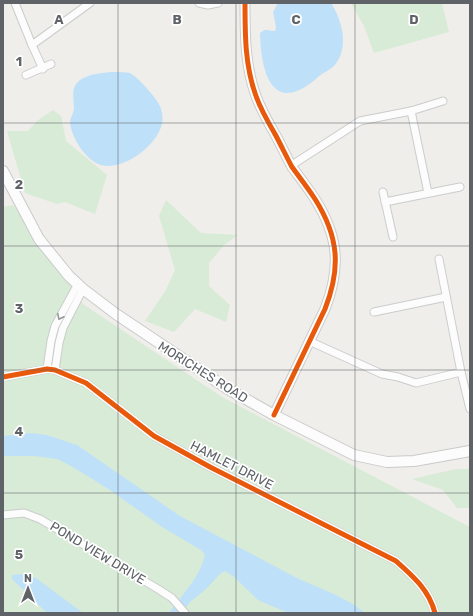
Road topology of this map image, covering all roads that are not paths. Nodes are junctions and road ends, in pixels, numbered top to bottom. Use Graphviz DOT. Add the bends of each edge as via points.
graph roads {
  1 [pos="15,3"];
  2 [pos="90,3"];
  3 [pos="199,3"];
  4 [pos="218,3"];
  5 [pos="245,3"];
  6 [pos="32,45"];
  7 [pos="51,64"];
  8 [pos="43,69"];
  9 [pos="26,75"];
  10 [pos="443,101"];
  11 [pos="411,111"];
  12 [pos="292,165"];
  13 [pos="3,171"];
  14 [pos="460,187"];
  15 [pos="383,192"];
  16 [pos="428,194"];
  17 [pos="385,202"];
  18 [pos="393,237"];
  19 [pos="439,259"];
  20 [pos="81,286"];
  21 [pos="446,297"];
  22 [pos="374,312"];
  23 [pos="309,341"];
  24 [pos="47,370"];
  25 [pos="55,370"];
  26 [pos="461,372"];
  27 [pos="3,377"];
  28 [pos="470,409"];
  29 [pos="274,415"];
  30 [pos="470,451"];
  31 [pos="3,515"];
  32 [pos="185,613"];
  33 [pos="434,613"];
  1 -- 6 [label="street"];
  2 -- 6 [label="street"];
  3 -- 4 [label="street"];
  5 -- 12 [label="street" via="245,50 251,81 262,111"];
  6 -- 8 [label="street"];
  7 -- 8 [label="street"];
  8 -- 9 [label="street"];
  10 -- 11 [label="street"];
  11 -- 12 [label="street" via="360,121"];
  11 -- 16 [label="street"];
  12 -- 23 [label="street" via="327,221 332,232 335,252 335,278 331,294"];
  13 -- 20 [label="main road, MORICHES ROAD" via="39,238 69,276"];
  14 -- 16 [label="street"];
  15 -- 17 [label="street"];
  16 -- 17 [label="street"];
  17 -- 18 [label="street"];
  19 -- 21 [label="street"];
  20 -- 24 [label="street, one-way" via="55,326"];
  20 -- 25 [label="street" via="63,328"];
  20 -- 29 [label="main road, MORICHES ROAD" via="116,314 180,358"];
  21 -- 22 [label="street"];
  21 -- 26 [label="street"];
  23 -- 26 [label="street" via="382,374 416,383"];
  23 -- 29 [label="street"];
  24 -- 25 [label="street, HAMLET DRIVE"];
  24 -- 27 [label="street, HAMLET DRIVE"];
  25 -- 33 [label="street, HAMLET DRIVE" via="86,383 154,436 396,561 420,583 433,604"];
  26 -- 28 [label="street"];
  29 -- 30 [label="main road, MORICHES ROAD" via="354,455 387,462 414,461"];
  31 -- 32 [label="street, POND VIEW DRIVE" via="24,513 40,519 172,598"];
}
